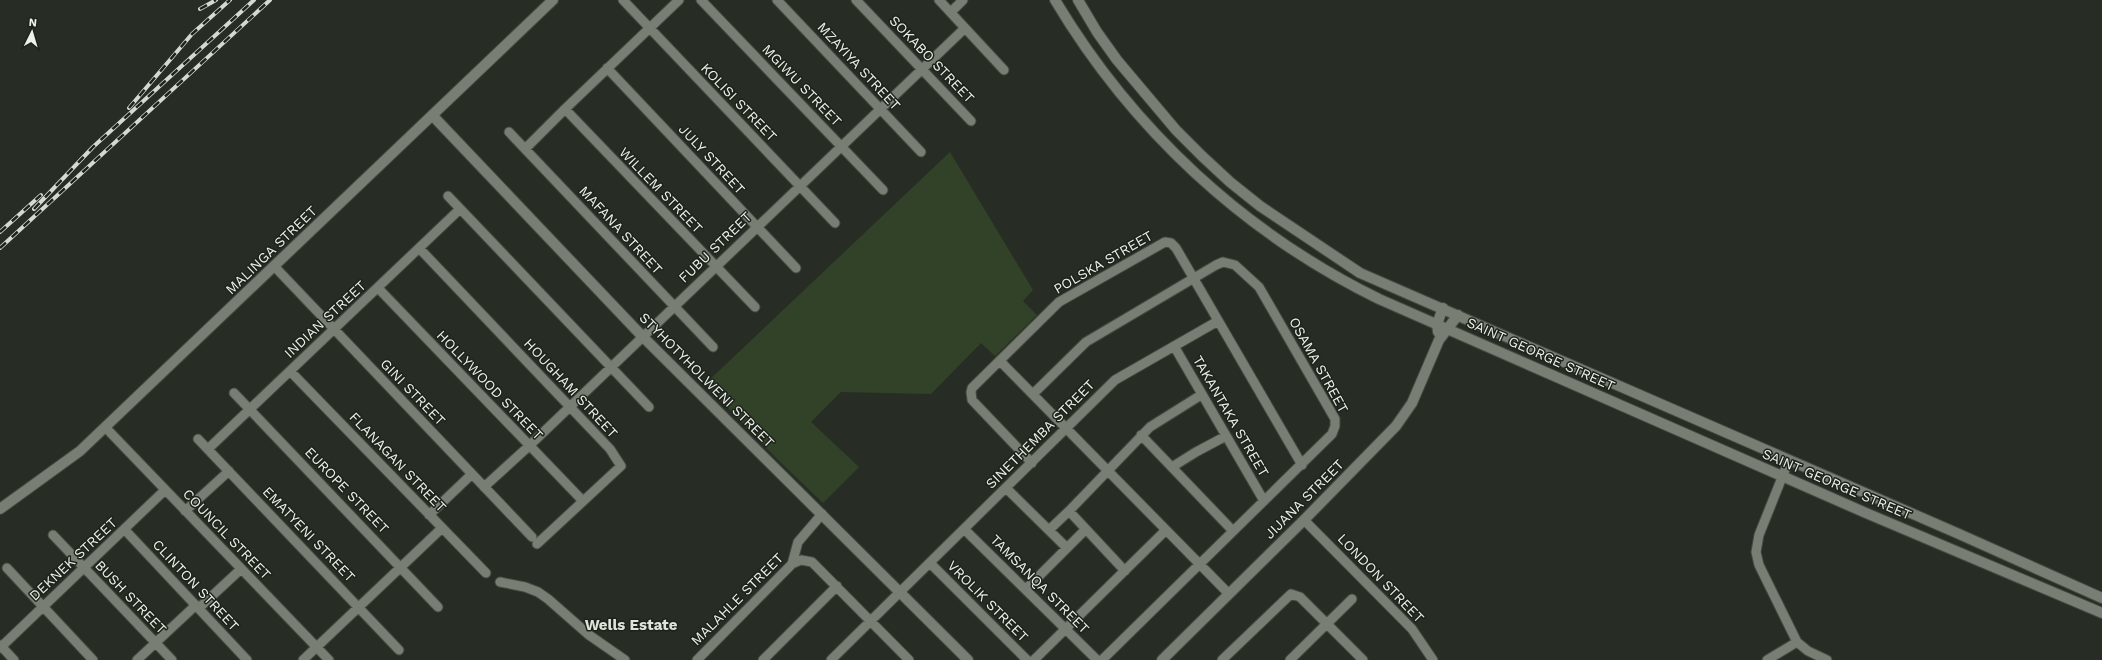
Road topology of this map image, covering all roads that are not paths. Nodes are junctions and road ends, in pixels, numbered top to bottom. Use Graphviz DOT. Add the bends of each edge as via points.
graph roads {
  1 [pos="553,0"];
  2 [pos="623,0"];
  3 [pos="679,0"];
  4 [pos="701,0"];
  5 [pos="777,0"];
  6 [pos="856,0"];
  7 [pos="939,0"];
  8 [pos="963,0"];
  9 [pos="1055,0"];
  10 [pos="1078,0"];
  11 [pos="951,12"];
  12 [pos="649,28"];
  13 [pos="965,28"];
  14 [pos="607,68"];
  15 [pos="1004,70"];
  16 [pos="923,71"];
  17 [pos="565,109"];
  18 [pos="881,109"];
  19 [pos="432,115"];
  20 [pos="971,121"];
  21 [pos="509,132"];
  22 [pos="841,147"];
  23 [pos="525,149"];
  24 [pos="921,152"];
  25 [pos="800,186"];
  26 [pos="883,190"];
  27 [pos="448,196"];
  28 [pos="460,209"];
  29 [pos="835,223"];
  30 [pos="756,226"];
  31 [pos="419,248"];
  32 [pos="274,266"];
  33 [pos="716,267"];
  34 [pos="796,268"];
  35 [pos="1195,279"];
  36 [pos="378,288"];
  37 [pos="674,306"];
  38 [pos="755,307"];
  39 [pos="1442,308"];
  40 [pos="1458,315"];
  41 [pos="1218,321"];
  42 [pos="1437,324"];
  43 [pos="334,329"];
  44 [pos="1448,329"];
  45 [pos="642,336"];
  46 [pos="1439,340"];
  47 [pos="1174,346"];
  48 [pos="713,347"];
  49 [pos="1000,361"];
  50 [pos="611,367"];
  51 [pos="290,371"];
  52 [pos="234,393"];
  53 [pos="1033,394"];
  54 [pos="1201,394"];
  55 [pos="569,406"];
  56 [pos="649,407"];
  57 [pos="250,409"];
  58 [pos="105,427"];
  59 [pos="1066,429"];
  60 [pos="1141,435"];
  61 [pos="1226,436"];
  62 [pos="198,438"];
  63 [pos="528,446"];
  64 [pos="208,449"];
  65 [pos="1789,460"];
  66 [pos="1032,463"];
  67 [pos="1302,465"];
  68 [pos="1172,467"];
  69 [pos="1107,469"];
  70 [pos="229,471"];
  71 [pos="472,474"];
  72 [pos="1782,476"];
  73 [pos="484,487"];
  74 [pos="1006,488"];
  75 [pos="165,490"];
  76 [pos="582,500"];
  77 [pos="1264,501"];
  78 [pos="0,509"];
  79 [pos="185,511"];
  80 [pos="1069,511"];
  81 [pos="822,514"];
  82 [pos="429,515"];
  83 [pos="1304,520"];
  84 [pos="442,528"];
  85 [pos="964,528"];
  86 [pos="125,530"];
  87 [pos="1049,530"];
  88 [pos="1085,530"];
  89 [pos="1166,530"];
  90 [pos="1233,531"];
  91 [pos="53,535"];
  92 [pos="534,540"];
  93 [pos="1067,548"];
  94 [pos="930,562"];
  95 [pos="792,564"];
  96 [pos="1200,564"];
  97 [pos="400,567"];
  98 [pos="7,568"];
  99 [pos="84,568"];
  100 [pos="241,569"];
  101 [pos="1125,571"];
  102 [pos="486,573"];
  103 [pos="500,582"];
  104 [pos="837,586"];
  105 [pos="1026,589"];
  106 [pos="901,592"];
  107 [pos="1229,594"];
  108 [pos="2102,598"];
  109 [pos="1352,599"];
  110 [pos="197,607"];
  111 [pos="358,607"];
  112 [pos="438,607"];
  113 [pos="43,608"];
  114 [pos="2102,613"];
  115 [pos="871,621"];
  116 [pos="1327,624"];
  117 [pos="1066,630"];
  118 [pos="1797,642"];
  119 [pos="156,643"];
  120 [pos="1,647"];
  121 [pos="316,648"];
  122 [pos="399,650"];
  123 [pos="837,658"];
  124 [pos="1292,659"];
  125 [pos="14,660"];
  126 [pos="93,660"];
  127 [pos="137,660"];
  128 [pos="172,660"];
  129 [pos="248,660"];
  130 [pos="303,660"];
  131 [pos="329,660"];
  132 [pos="625,660"];
  133 [pos="696,660"];
  134 [pos="763,660"];
  135 [pos="909,660"];
  136 [pos="968,660"];
  137 [pos="1027,660"];
  138 [pos="1034,660"];
  139 [pos="1097,660"];
  140 [pos="1102,660"];
  141 [pos="1162,660"];
  142 [pos="1222,660"];
  143 [pos="1363,660"];
  144 [pos="1432,660"];
  145 [pos="1767,660"];
  146 [pos="1826,660"];
  1 -- 19 [label="main road, MALINGA STREET"];
  2 -- 12 [label="street, KOLISI STREET"];
  3 -- 12 [label="street"];
  4 -- 22 [label="street, MGIWU STREET"];
  5 -- 18 [label="street, MZAYIYA STREET"];
  6 -- 16 [label="street, SOKABO STREET"];
  7 -- 11 [label="street"];
  8 -- 11 [label="street"];
  9 -- 42 [label="main road, SAINT GEORGE STREET" via="1096,64 1126,101 1178,157 1240,214 1294,252 1344,282"];
  10 -- 39 [label="main road, SAINT GEORGE STREET" via="1097,32 1142,90 1176,130 1230,182 1272,214 1360,273 1406,295"];
  11 -- 13 [label="street"];
  12 -- 14 [label="street"];
  12 -- 25 [label="street, KOLISI STREET"];
  13 -- 15 [label="street"];
  13 -- 16 [label="street, FUBU STREET"];
  14 -- 17 [label="street"];
  14 -- 30 [label="street, JULY STREET"];
  16 -- 18 [label="street, FUBU STREET"];
  16 -- 20 [label="street, SOKABO STREET"];
  17 -- 23 [label="street"];
  17 -- 33 [label="street, WILLEM STREET"];
  18 -- 22 [label="street, FUBU STREET"];
  18 -- 24 [label="street, MZAYIYA STREET"];
  19 -- 32 [label="main road, MALINGA STREET"];
  19 -- 45 [label="main road, STYHOTYHOLWENI STREET"];
  21 -- 23 [label="street, MAFANA STREET"];
  22 -- 25 [label="street, FUBU STREET"];
  22 -- 26 [label="street, MGIWU STREET"];
  23 -- 37 [label="street, MAFANA STREET"];
  25 -- 29 [label="street, KOLISI STREET"];
  25 -- 30 [label="street, FUBU STREET"];
  27 -- 28 [label="street"];
  28 -- 31 [label="street, INDIAN STREET"];
  28 -- 50 [label="street"];
  30 -- 33 [label="street, FUBU STREET"];
  30 -- 34 [label="street, JULY STREET"];
  31 -- 36 [label="street, INDIAN STREET"];
  31 -- 55 [label="street, HOUGHAM STREET"];
  32 -- 43 [label="street, GINI STREET"];
  32 -- 58 [label="main road, MALINGA STREET"];
  33 -- 37 [label="street, FUBU STREET"];
  33 -- 38 [label="street, WILLEM STREET"];
  35 -- 41 [label="street, POLSKA STREET"];
  35 -- 49 [label="street, POLSKA STREET" via="1175,247 1162,243 1059,302"];
  35 -- 53 [label="street, OSAMA STREET" via="1086,342"];
  35 -- 67 [label="street, OSAMA STREET" via="1223,262 1235,265 1259,287 1305,365 1336,423 1332,434"];
  36 -- 43 [label="street, INDIAN STREET"];
  36 -- 63 [label="street, HOLLYWOOD STREET"];
  37 -- 45 [label="street, FUBU STREET"];
  37 -- 48 [label="street, MAFANA STREET"];
  39 -- 40 [label="main road, SAINT GEORGE STREET"];
  39 -- 42 [label="main road"];
  40 -- 44 [label="main road, JIJANA STREET"];
  40 -- 65 [label="main road, SAINT GEORGE STREET"];
  41 -- 47 [label="street, SINETHEMBA STREET"];
  41 -- 67 [label="street, POLSKA STREET"];
  42 -- 44 [label="main road, SAINT GEORGE STREET"];
  42 -- 46 [label="main road"];
  43 -- 51 [label="street, INDIAN STREET"];
  43 -- 71 [label="street, GINI STREET"];
  44 -- 46 [label="main road, JIJANA STREET"];
  44 -- 72 [label="main road, SAINT GEORGE STREET"];
  45 -- 50 [label="street, FUBU STREET"];
  45 -- 81 [label="main road, STYHOTYHOLWENI STREET"];
  46 -- 83 [label="main road, JIJANA STREET" via="1408,410 1396,426"];
  47 -- 54 [label="street, TAKANTAKA STREET"];
  47 -- 59 [label="street, SINETHEMBA STREET" via="1115,380"];
  49 -- 53 [label="street"];
  49 -- 66 [label="street, POLSKA STREET" via="975,385 970,396"];
  50 -- 55 [label="street, FUBU STREET"];
  50 -- 56 [label="street"];
  51 -- 57 [label="street, INDIAN STREET"];
  51 -- 82 [label="street, FLANAGAN STREET"];
  52 -- 57 [label="street, EUROPE STREET"];
  53 -- 59 [label="street"];
  54 -- 60 [label="street"];
  54 -- 61 [label="street, TAKANTAKA STREET"];
  55 -- 63 [label="street, FUBU STREET"];
  55 -- 76 [label="street, HOUGHAM STREET" via="610,449 621,466"];
  57 -- 64 [label="street, INDIAN STREET"];
  57 -- 97 [label="street, EUROPE STREET"];
  58 -- 75 [label="street, COUNCIL STREET"];
  58 -- 78 [label="main road, MALINGA STREET" via="80,450"];
  59 -- 66 [label="street, SINETHEMBA STREET"];
  59 -- 69 [label="street"];
  60 -- 68 [label="street"];
  60 -- 69 [label="street"];
  61 -- 68 [label="street"];
  61 -- 77 [label="street, TAKANTAKA STREET"];
  62 -- 64 [label="street, EMATYENI STREET"];
  63 -- 73 [label="street, FUBU STREET"];
  63 -- 76 [label="street, HOLLYWOOD STREET"];
  64 -- 70 [label="street, EMATYENI STREET"];
  65 -- 72 [label="street"];
  65 -- 108 [label="main road, SAINT GEORGE STREET"];
  66 -- 74 [label="street, SINETHEMBA STREET"];
  67 -- 77 [label="street, OSAMA STREET"];
  68 -- 90 [label="street"];
  69 -- 80 [label="street"];
  69 -- 89 [label="street"];
  70 -- 79 [label="street"];
  70 -- 111 [label="street, EMATYENI STREET"];
  71 -- 73 [label="street, GINI STREET"];
  71 -- 82 [label="street"];
  72 -- 114 [label="main road, SAINT GEORGE STREET"];
  72 -- 118 [label="street" via="1759,535 1756,552 1759,566"];
  73 -- 92 [label="street, GINI STREET"];
  74 -- 85 [label="street, SINETHEMBA STREET"];
  74 -- 87 [label="street"];
  75 -- 79 [label="street, COUNCIL STREET"];
  75 -- 86 [label="street, DEKNEK STREET"];
  76 -- 92 [label="street, HOUGHAM STREET"];
  77 -- 90 [label="street, OSAMA STREET"];
  79 -- 100 [label="street, COUNCIL STREET"];
  80 -- 87 [label="street"];
  80 -- 88 [label="street"];
  81 -- 95 [label="street" via="798,542"];
  81 -- 106 [label="main road, STYHOTYHOLWENI STREET"];
  82 -- 84 [label="street, FLANAGAN STREET"];
  83 -- 107 [label="main road, JIJANA STREET"];
  83 -- 144 [label="street, LONDON STREET" via="1412,629"];
  84 -- 97 [label="street"];
  84 -- 102 [label="street, FLANAGAN STREET"];
  85 -- 94 [label="street, SINETHEMBA STREET"];
  85 -- 105 [label="street, TAMSANQA STREET"];
  86 -- 99 [label="street, DEKNEK STREET"];
  86 -- 110 [label="street, CLINTON STREET"];
  87 -- 93 [label="street"];
  88 -- 93 [label="street"];
  88 -- 101 [label="street"];
  89 -- 96 [label="street"];
  89 -- 101 [label="street"];
  90 -- 96 [label="street, OSAMA STREET"];
  91 -- 99 [label="street, BUSH STREET"];
  93 -- 105 [label="street"];
  94 -- 106 [label="street, SINETHEMBA STREET"];
  94 -- 137 [label="street, VROLIK STREET"];
  95 -- 104 [label="street, MALAHLE STREET" via="801,560 812,562"];
  95 -- 133 [label="street, MALAHLE STREET"];
  96 -- 107 [label="street"];
  96 -- 140 [label="street"];
  97 -- 111 [label="street"];
  97 -- 112 [label="street, EUROPE STREET"];
  98 -- 113 [label="street"];
  99 -- 113 [label="street, DEKNEK STREET"];
  99 -- 119 [label="street, BUSH STREET"];
  100 -- 110 [label="street"];
  100 -- 121 [label="street, COUNCIL STREET"];
  101 -- 117 [label="street"];
  103 -- 132 [label="street" via="538,592 588,635"];
  104 -- 115 [label="street, MALAHLE STREET"];
  104 -- 134 [label="street"];
  105 -- 117 [label="street, TAMSANQA STREET"];
  106 -- 115 [label="street, SINETHEMBA STREET"];
  106 -- 136 [label="main road, STYHOTYHOLWENI STREET"];
  107 -- 141 [label="main road, JIJANA STREET"];
  109 -- 116 [label="street"];
  110 -- 119 [label="street"];
  110 -- 129 [label="street, CLINTON STREET"];
  111 -- 121 [label="street"];
  111 -- 122 [label="street, EMATYENI STREET"];
  113 -- 120 [label="street, DEKNEK STREET"];
  113 -- 126 [label="street"];
  115 -- 123 [label="street, SINETHEMBA STREET"];
  115 -- 135 [label="street, MALAHLE STREET"];
  116 -- 124 [label="street"];
  116 -- 142 [label="street" via="1300,596 1291,594"];
  116 -- 143 [label="street"];
  117 -- 138 [label="street"];
  117 -- 139 [label="street, TAMSANQA STREET"];
  118 -- 145 [label="street"];
  118 -- 146 [label="street"];
  119 -- 127 [label="street"];
  119 -- 128 [label="street, BUSH STREET"];
  120 -- 125 [label="street"];
  121 -- 130 [label="street"];
  121 -- 131 [label="street, COUNCIL STREET"];
}
